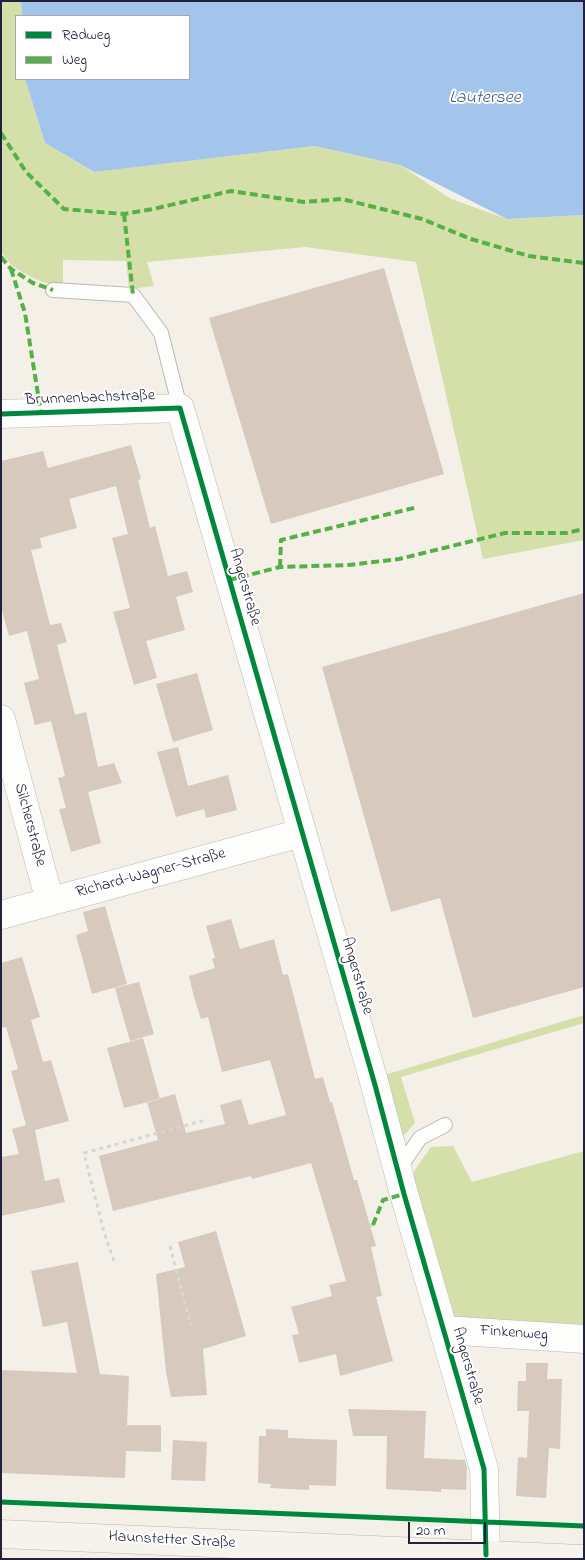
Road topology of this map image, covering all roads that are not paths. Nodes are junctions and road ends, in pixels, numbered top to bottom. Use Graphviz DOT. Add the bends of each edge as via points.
graph roads {
  1 [pos="53,290"];
  2 [pos="180,408"];
  3 [pos="1,414"];
  4 [pos="1,719"];
  5 [pos="301,833"];
  6 [pos="50,902"];
  7 [pos="1,915"];
  8 [pos="445,1125"];
  9 [pos="398,1171"];
  10 [pos="444,1330"];
  11 [pos="584,1338"];
  12 [pos="1,1534"];
  13 [pos="486,1555"];
  14 [pos="582,1559"];
  1 -- 2 [label="lane" via="133,295 161,333"];
  2 -- 3 [label="street, Brunnenbachstraße"];
  2 -- 5 [label="street, Angerstraße"];
  4 -- 6 [label="street, Silcherstraße"];
  5 -- 6 [label="street, Richard-Wagner-Straße"];
  5 -- 9 [label="street, Angerstraße"];
  6 -- 7 [label="street, Richard-Wagner-Straße"];
  8 -- 9 [label="lane" via="420,1138"];
  9 -- 10 [label="street, Angerstraße"];
  10 -- 11 [label="street, Finkenweg"];
  10 -- 13 [label="street, Angerstraße" via="484,1469"];
  12 -- 13 [label="main road, Haunstetter Straße"];
  13 -- 14 [label="main road, Haunstetter Straße"];
}
